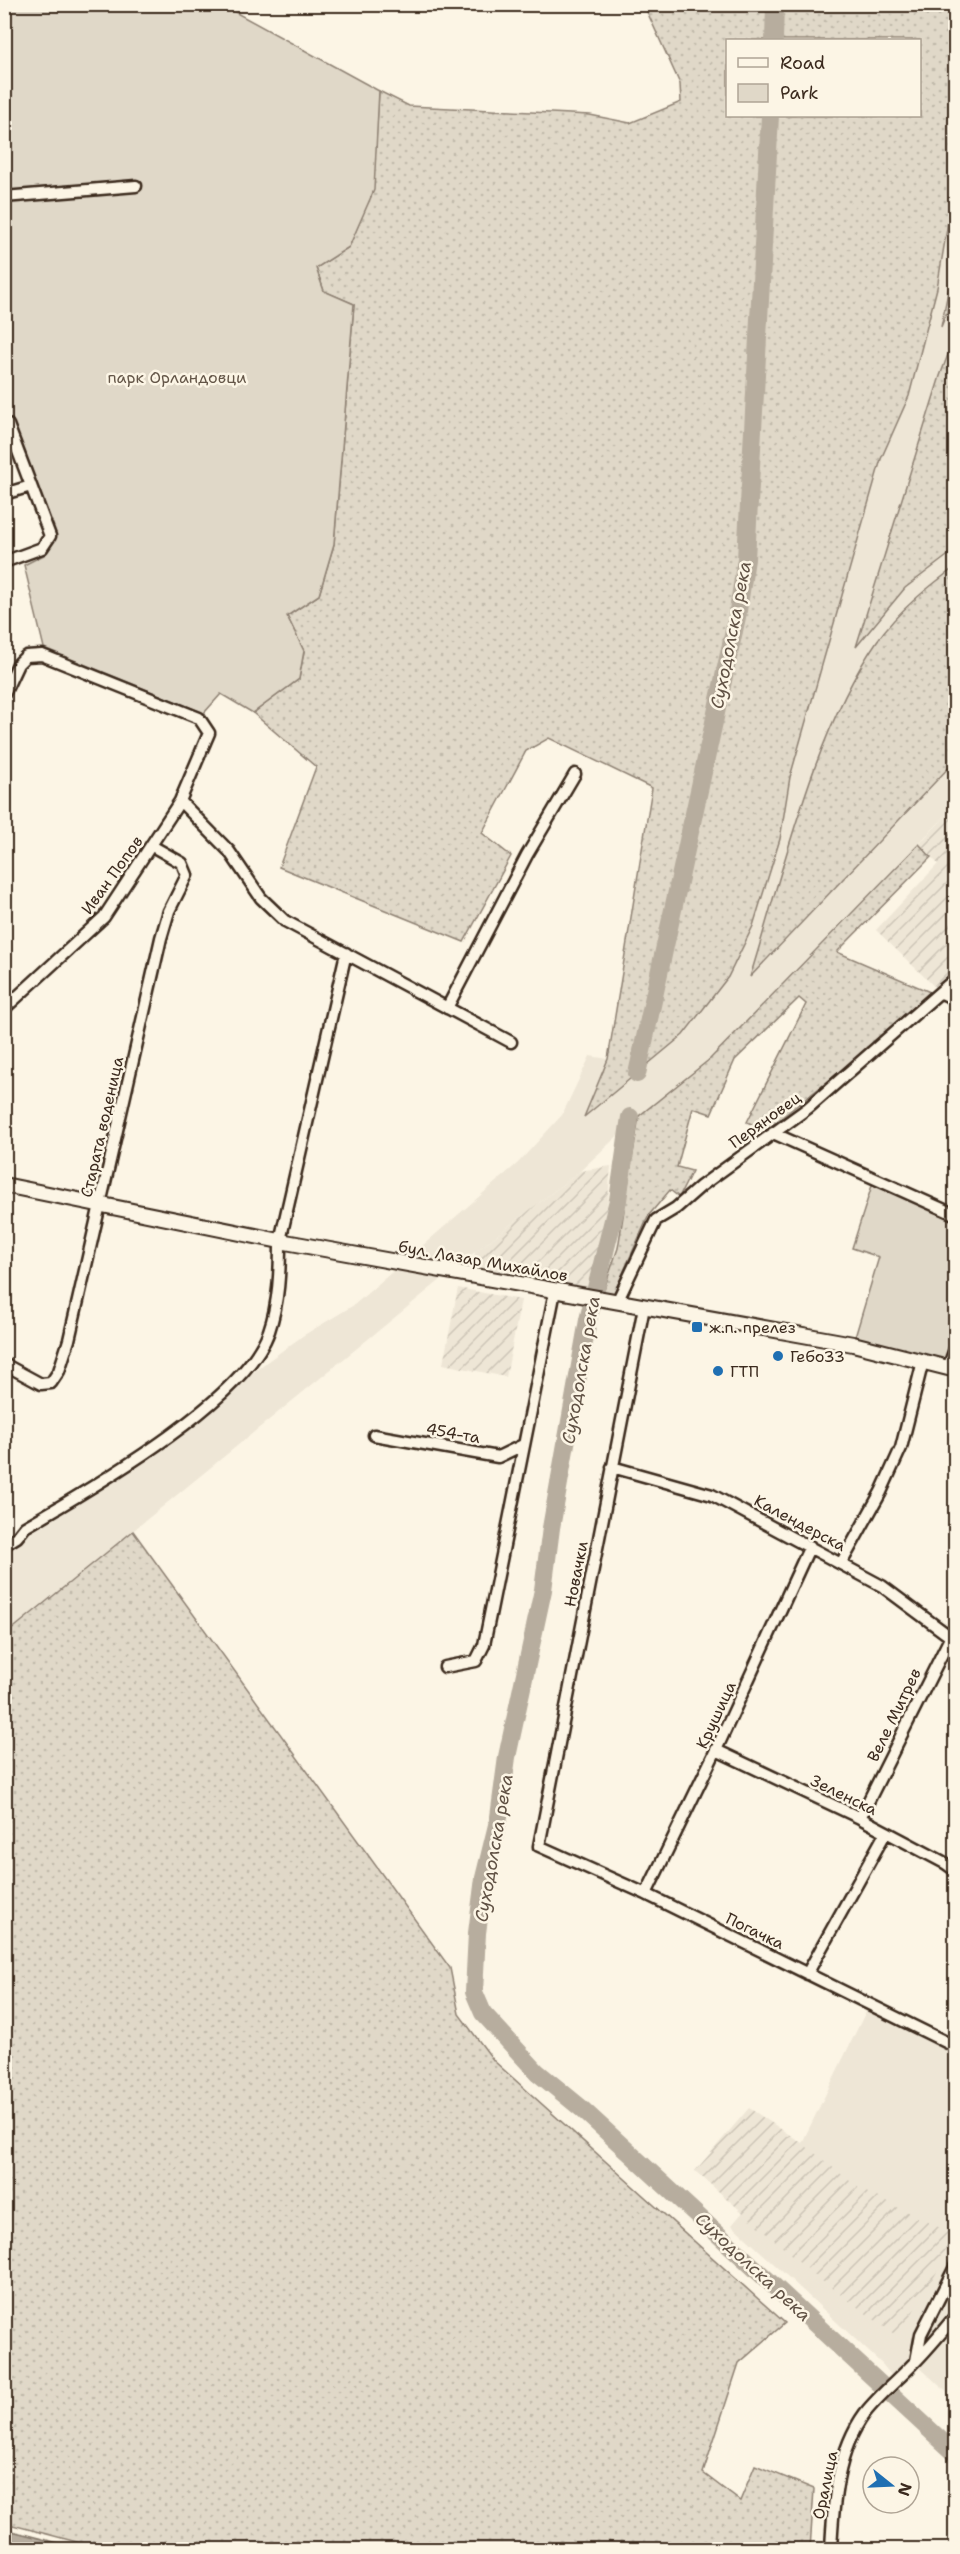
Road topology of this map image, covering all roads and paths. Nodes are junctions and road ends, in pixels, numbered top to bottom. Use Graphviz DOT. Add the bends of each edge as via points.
graph roads {
  1 [pos="136,186"];
  2 [pos="4,197"];
  3 [pos="6,426"];
  4 [pos="31,486"];
  5 [pos="4,494"];
  6 [pos="4,562"];
  7 [pos="4,694"];
  8 [pos="575,774"];
  9 [pos="180,801"];
  10 [pos="152,846"];
  11 [pos="346,953"];
  12 [pos="956,978"];
  13 [pos="940,992"];
  14 [pos="956,1000"];
  15 [pos="447,1008"];
  16 [pos="4,1009"];
  17 [pos="511,1042"];
  18 [pos="773,1133"];
  19 [pos="4,1185"];
  20 [pos="100,1203"];
  21 [pos="956,1215"];
  22 [pos="280,1241"];
  23 [pos="555,1291"];
  24 [pos="614,1302"];
  25 [pos="644,1307"];
  26 [pos="956,1346"];
  27 [pos="923,1361"];
  28 [pos="4,1364"];
  29 [pos="952,1369"];
  30 [pos="374,1435"];
  31 [pos="523,1445"];
  32 [pos="612,1467"];
  33 [pos="4,1545"];
  34 [pos="810,1546"];
  35 [pos="842,1562"];
  36 [pos="956,1626"];
  37 [pos="952,1640"];
  38 [pos="445,1667"];
  39 [pos="716,1750"];
  40 [pos="860,1818"];
  41 [pos="886,1832"];
  42 [pos="539,1846"];
  43 [pos="956,1871"];
  44 [pos="646,1894"];
  45 [pos="807,1974"];
  46 [pos="956,2047"];
  47 [pos="956,2265"];
  48 [pos="956,2315"];
  49 [pos="915,2362"];
  50 [pos="831,2550"];
  1 -- 2 [label="street"];
  3 -- 4 [label="street"];
  4 -- 5 [label="street"];
  4 -- 6 [label="street" via="50,536 42,548"];
  7 -- 9 [label="street, Иван Попов" via="18,664 26,656 42,655 199,718 209,733"];
  8 -- 15 [label="street" via="527,855"];
  9 -- 10 [label="street, Иван Попов"];
  9 -- 11 [label="street" via="230,851 261,898 285,921"];
  10 -- 16 [label="street, Иван Попов" via="104,917"];
  10 -- 20 [label="street, Старата воденица" via="182,863 187,875 161,938"];
  11 -- 15 [label="street"];
  11 -- 22 [label="street"];
  12 -- 13 [label="street, Перяновец"];
  13 -- 14 [label="street"];
  13 -- 18 [label="street, Перяновец" via="808,1108"];
  15 -- 17 [label="street"];
  18 -- 21 [label="street"];
  18 -- 24 [label="street, Перяновец" via="656,1220"];
  19 -- 20 [label="street, бул. Лазар Михайлов"];
  20 -- 22 [label="street, бул. Лазар Михайлов"];
  20 -- 28 [label="street, Старата воденица" via="59,1371 51,1383 40,1384"];
  22 -- 23 [label="street, бул. Лазар Михайлов"];
  22 -- 33 [label="street" via="280,1284 269,1332 255,1359 174,1432 25,1527"];
  23 -- 24 [label="street, бул. Лазар Михайлов"];
  23 -- 31 [label="street"];
  24 -- 25 [label="street, бул. Лазар Михайлов"];
  25 -- 27 [label="street, бул. Лазар Михайлов" via="853,1344"];
  25 -- 32 [label="street, Новачки"];
  26 -- 29 [label="street"];
  27 -- 29 [label="street, бул. Лазар Михайлов"];
  27 -- 35 [label="street" via="901,1448"];
  30 -- 31 [label="street, 454-та" via="498,1457"];
  31 -- 38 [label="street" via="484,1645 476,1660"];
  32 -- 34 [label="street, Календерска" via="712,1495"];
  32 -- 42 [label="street, Новачки"];
  34 -- 35 [label="street, Календерска"];
  34 -- 39 [label="street, Крушица"];
  35 -- 37 [label="street, Календерска" via="882,1586"];
  36 -- 37 [label="street, Веле Митрев"];
  37 -- 40 [label="street, Веле Митрев"];
  39 -- 40 [label="street, Зеленска"];
  39 -- 44 [label="street, Крушица"];
  40 -- 41 [label="street, Зеленска"];
  41 -- 43 [label="street, Зеленска"];
  41 -- 45 [label="street"];
  42 -- 44 [label="street, Погачка"];
  44 -- 45 [label="street, Погачка"];
  45 -- 46 [label="street, Погачка"];
  47 -- 49 [label="street" via="921,2334"];
  48 -- 49 [label="street"];
  49 -- 50 [label="street, Оралица" via="865,2414 851,2438 832,2513"];
}
